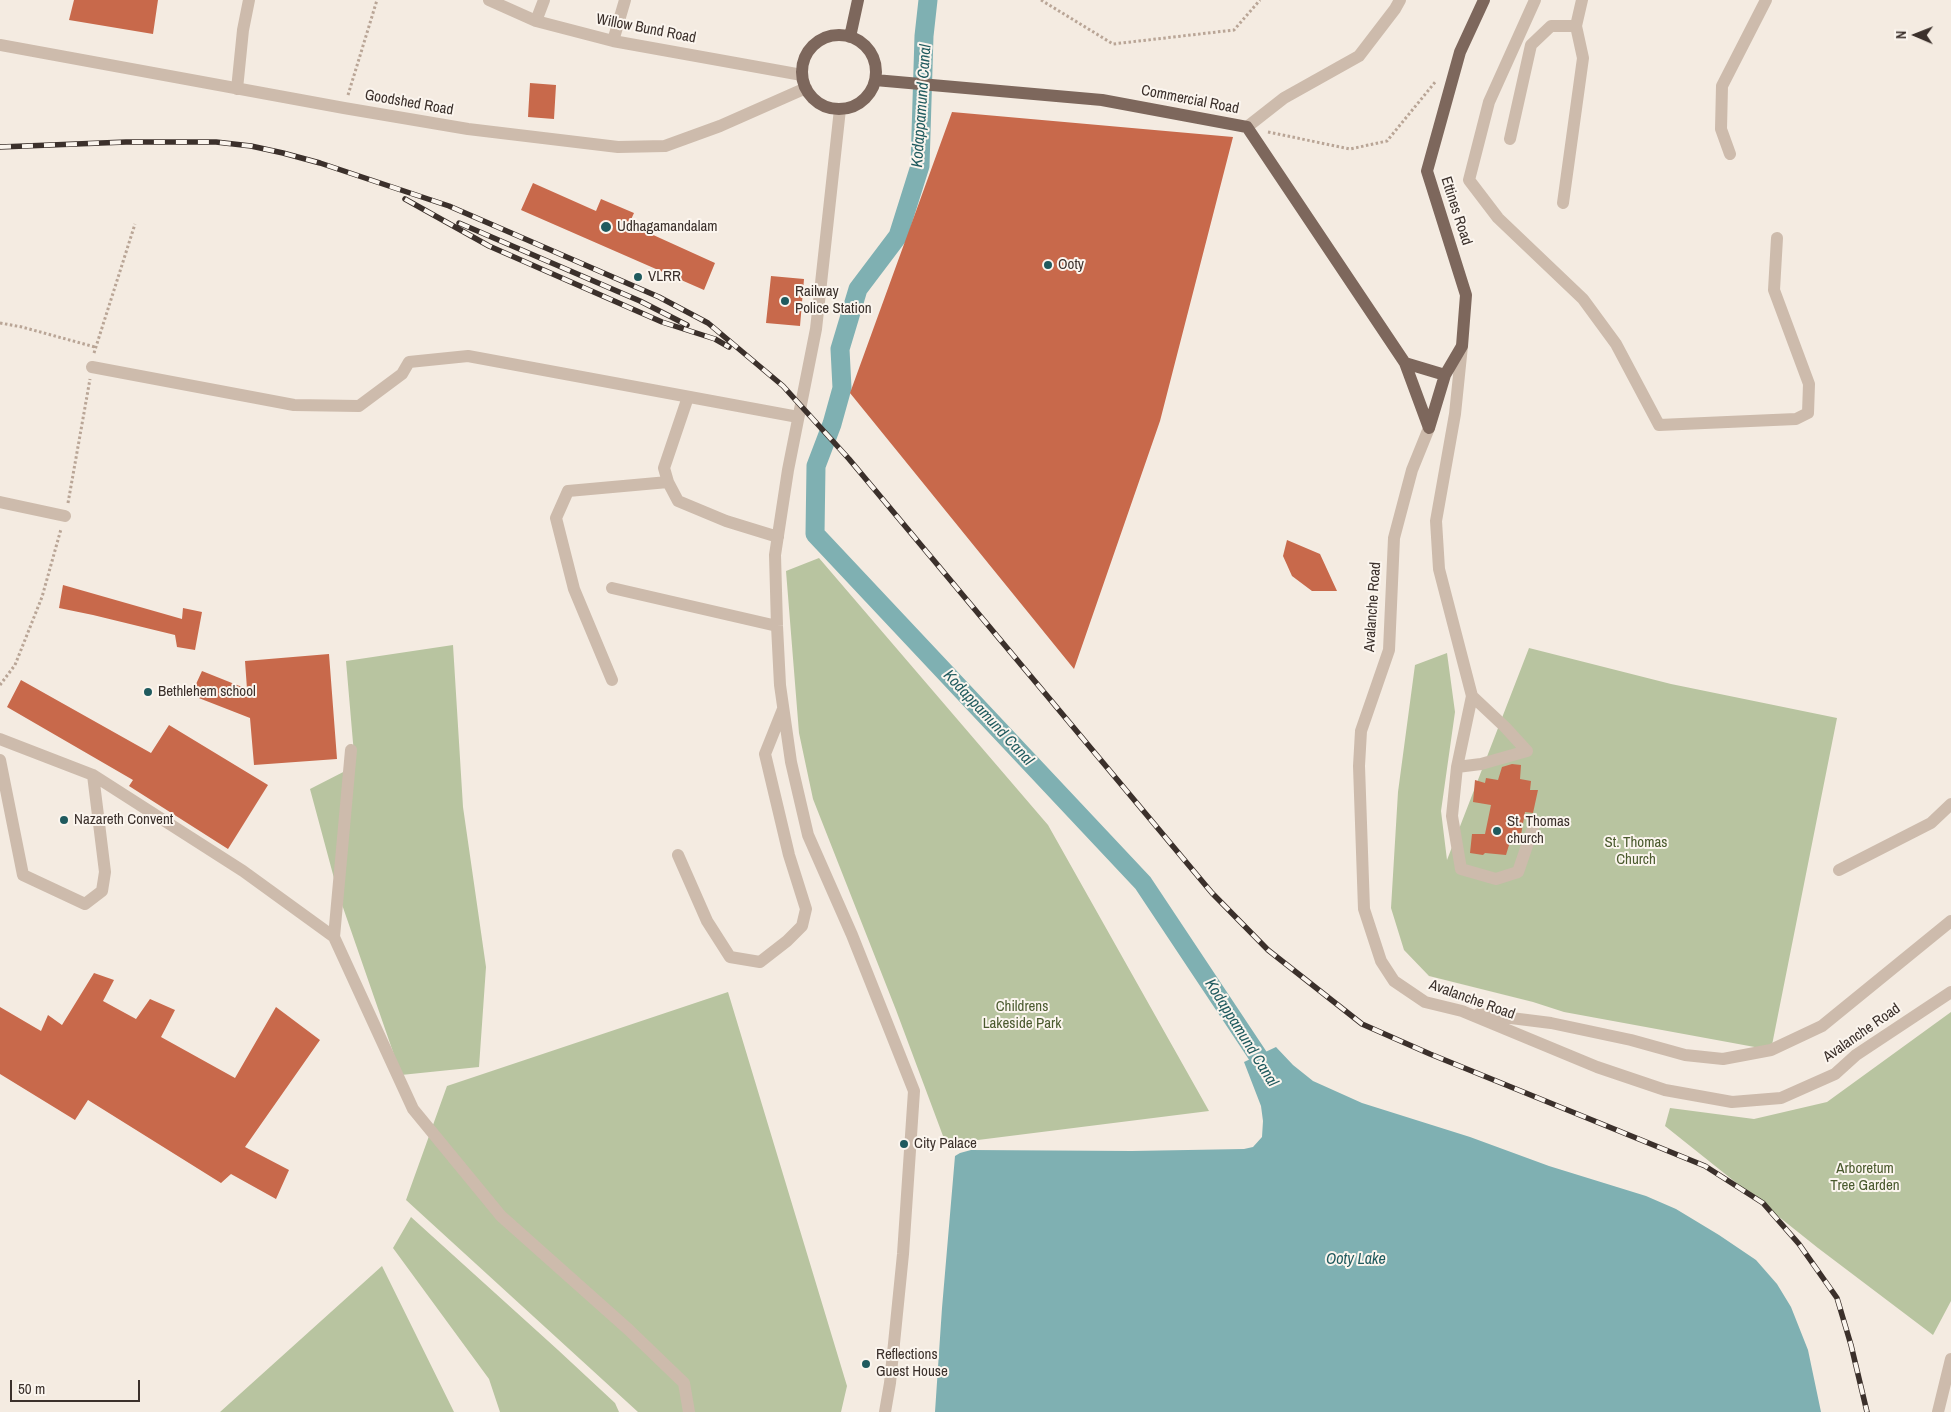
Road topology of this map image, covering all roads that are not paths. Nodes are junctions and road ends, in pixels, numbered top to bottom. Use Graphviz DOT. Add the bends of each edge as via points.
graph roads {
  1 [pos="249,0"];
  2 [pos="488,0"];
  3 [pos="544,0"];
  4 [pos="625,0"];
  5 [pos="1400,0"];
  6 [pos="1535,0"];
  7 [pos="1582,0"];
  8 [pos="1766,0"];
  9 [pos="854,1"];
  10 [pos="1485,1"];
  11 [pos="536,21"];
  12 [pos="1576,26"];
  13 [pos="850,37"];
  14 [pos="613,41"];
  15 [pos="0,45"];
  16 [pos="802,75"];
  17 [pos="875,80"];
  18 [pos="237,88"];
  19 [pos="806,88"];
  20 [pos="840,109"];
  21 [pos="1247,127"];
  22 [pos="1510,139"];
  23 [pos="1730,154"];
  24 [pos="1562,202"];
  25 [pos="1777,238"];
  26 [pos="1462,346"];
  27 [pos="1405,363"];
  28 [pos="92,366"];
  29 [pos="1445,375"];
  30 [pos="688,397"];
  31 [pos="798,417"];
  32 [pos="1429,428"];
  33 [pos="668,482"];
  34 [pos="0,502"];
  35 [pos="64,516"];
  36 [pos="778,537"];
  37 [pos="612,588"];
  38 [pos="777,626"];
  39 [pos="612,680"];
  40 [pos="1472,696"];
  41 [pos="783,708"];
  42 [pos="0,739"];
  43 [pos="351,750"];
  44 [pos="0,760"];
  45 [pos="1457,767"];
  46 [pos="93,775"];
  47 [pos="1951,804"];
  48 [pos="1533,828"];
  49 [pos="678,855"];
  50 [pos="1839,870"];
  51 [pos="1951,921"];
  52 [pos="334,937"];
  53 [pos="1951,992"];
  54 [pos="1462,1011"];
  55 [pos="1951,1359"];
  56 [pos="689,1412"];
  57 [pos="885,1412"];
  58 [pos="1938,1412"];
  1 -- 18 [label="street"];
  2 -- 11 [label="street, Willow Bund Road"];
  3 -- 11 [label="street"];
  4 -- 14 [label="street"];
  5 -- 21 [label="street" via="1358,56 1284,98"];
  6 -- 25 [label="street" via="1489,102 1469,180 1498,218 1583,299 1616,344 1659,425 1796,419 1808,413 1809,384 1774,290"];
  7 -- 12 [label="street"];
  8 -- 23 [label="street" via="1722,86 1721,129"];
  9 -- 13 [label="main road"];
  10 -- 26 [label="main road, Ettines Road" via="1460,52 1427,171 1466,295"];
  11 -- 14 [label="street, Willow Bund Road"];
  12 -- 22 [label="street" via="1551,26 1531,45"];
  12 -- 24 [label="street" via="1583,58"];
  13 -- 16 [label="main road" via="826,37 816,43 803,63"];
  13 -- 17 [label="main road" via="868,49 873,59"];
  14 -- 16 [label="street, Willow Bund Road"];
  15 -- 18 [label="street, Goodshed Road"];
  16 -- 19 [label="main road"];
  17 -- 20 [label="main road" via="862,100"];
  17 -- 21 [label="main road, Commercial Road" via="1102,100"];
  18 -- 19 [label="street, Goodshed Road" via="468,129 618,147 665,146"];
  19 -- 20 [label="main road" via="820,104"];
  20 -- 31 [label="street" via="816,329"];
  21 -- 27 [label="main road, Commercial Road"];
  26 -- 29 [label="main road, Ettines Road"];
  26 -- 40 [label="street" via="1455,414 1436,521 1439,569"];
  27 -- 29 [label="main road"];
  27 -- 32 [label="main road, Commercial Road"];
  28 -- 30 [label="street" via="294,405 358,406 402,374 409,362 468,356"];
  29 -- 32 [label="main road, Ettines Road"];
  30 -- 31 [label="street"];
  30 -- 33 [label="street" via="664,468"];
  31 -- 36 [label="street"];
  32 -- 54 [label="street, Avalanche Road" via="1412,470 1394,538 1389,650 1360,731 1364,909 1381,961 1394,981 1425,1002"];
  33 -- 36 [label="street" via="678,501 726,521"];
  33 -- 39 [label="street" via="568,491 556,518 574,589"];
  34 -- 35 [label="street"];
  36 -- 38 [label="street" via="775,555"];
  37 -- 38 [label="street"];
  38 -- 41 [label="street"];
  40 -- 45 [label="street"];
  40 -- 45 [label="street" via="1527,751"];
  41 -- 49 [label="street" via="765,754 789,855 806,909 802,926 760,962 730,957 707,921"];
  41 -- 57 [label="street" via="791,762 808,835 914,1091 903,1254"];
  42 -- 46 [label="street"];
  43 -- 52 [label="street"];
  44 -- 46 [label="street" via="23,876 85,904 102,891 104,872"];
  45 -- 48 [label="street" via="1452,816 1461,869 1496,878 1518,872"];
  46 -- 52 [label="street" via="243,871"];
  47 -- 50 [label="street" via="1931,823"];
  51 -- 54 [label="street" via="1822,1026 1771,1050 1723,1059 1684,1055 1551,1023"];
  52 -- 56 [label="street" via="413,1109 501,1216 629,1330 684,1384"];
  53 -- 54 [label="street, Avalanche Road" via="1856,1055 1835,1074 1781,1098 1732,1102 1665,1090 1597,1067"];
  55 -- 58 [label="street"];
}
